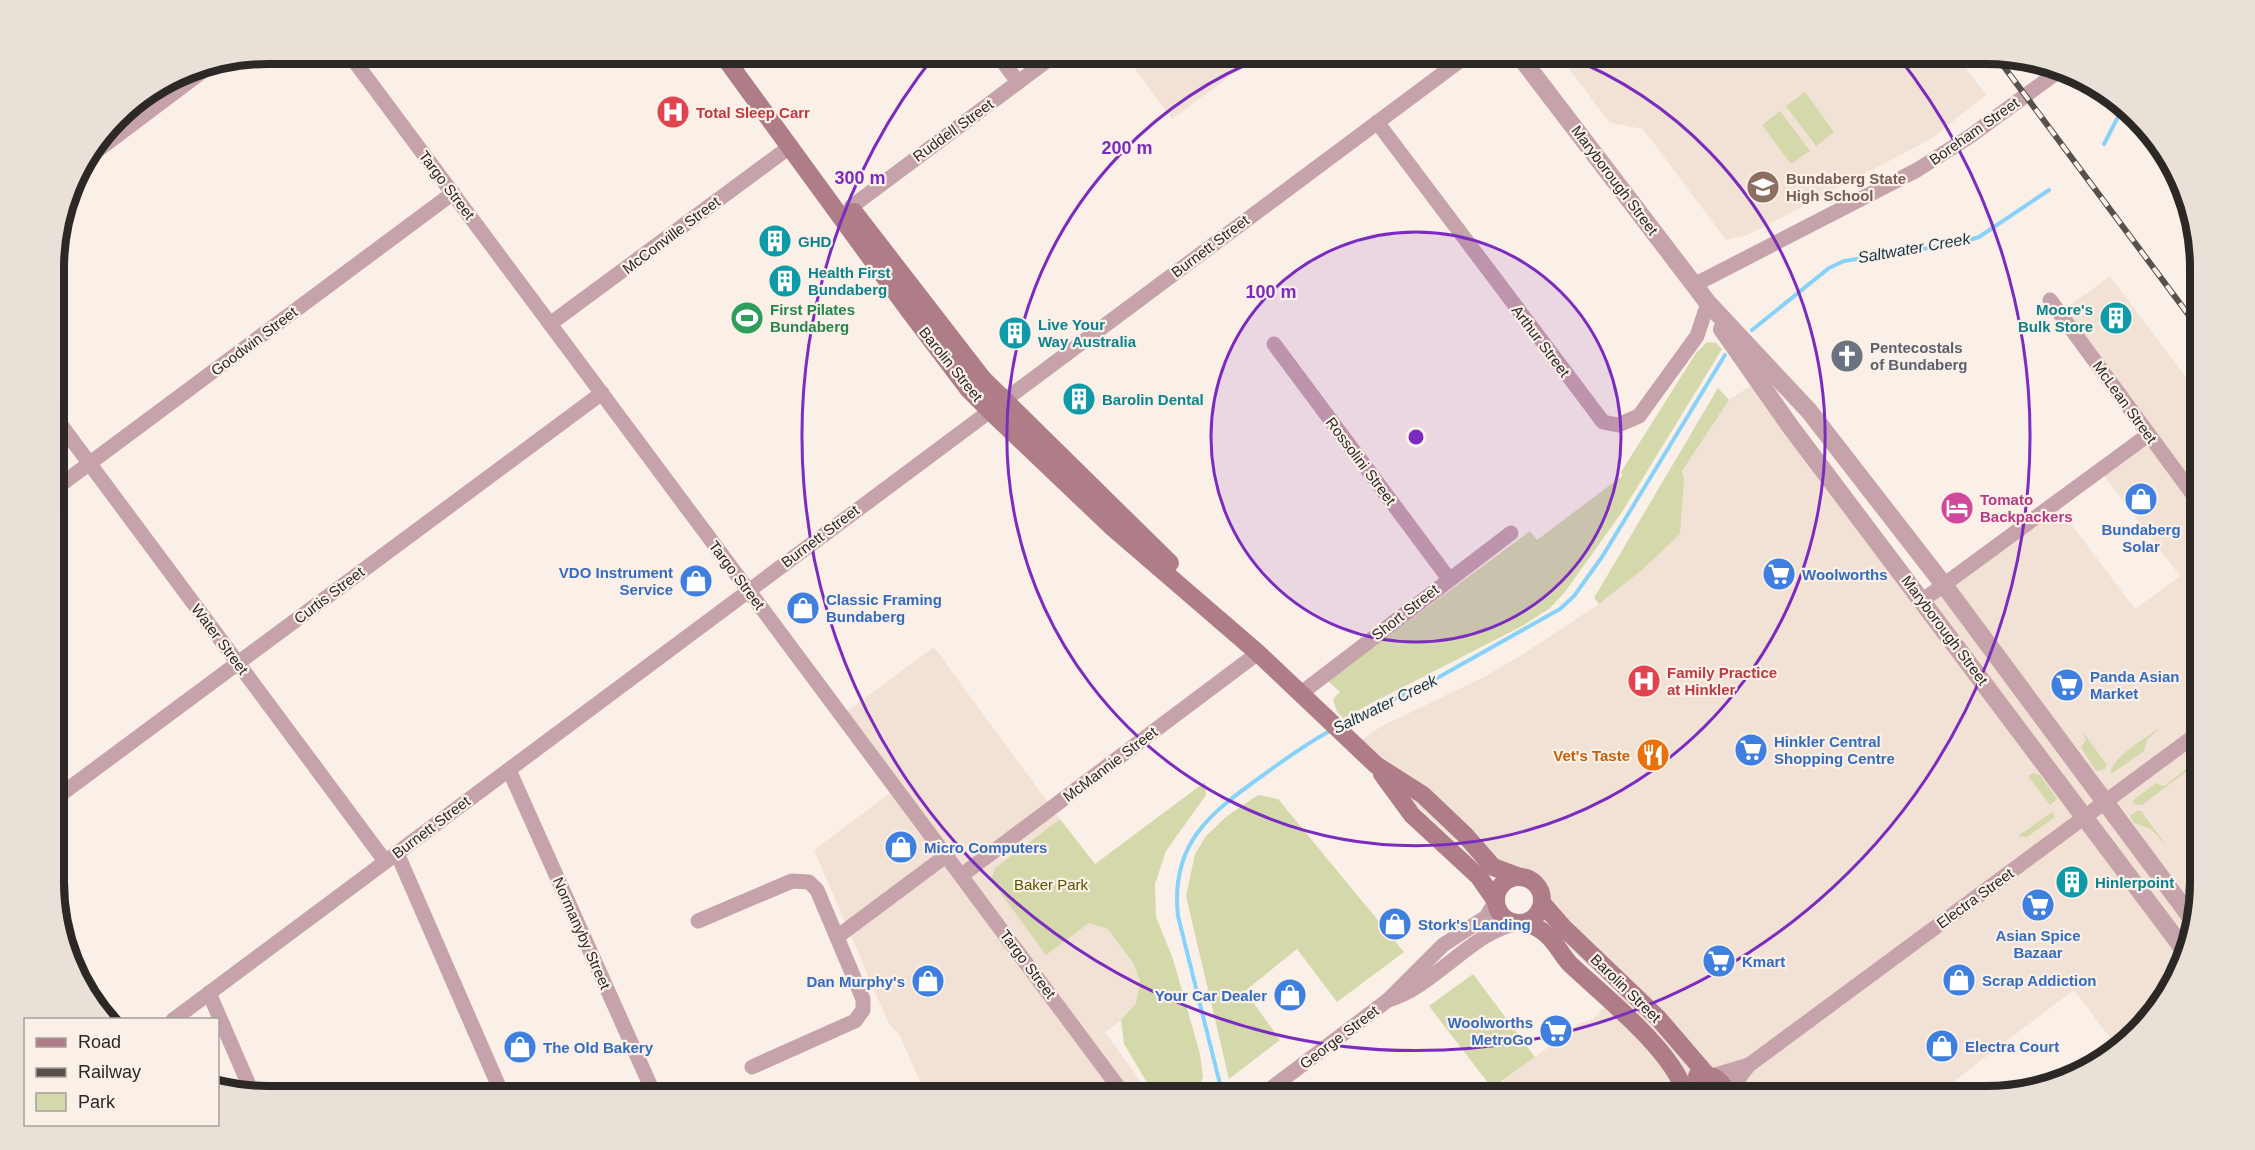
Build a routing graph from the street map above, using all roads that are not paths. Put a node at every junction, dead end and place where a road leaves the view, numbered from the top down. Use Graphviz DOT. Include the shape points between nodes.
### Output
graph roads {
  1 [pos="361,64"];
  2 [pos="729,64"];
  3 [pos="744,64"];
  4 [pos="1004,64"];
  5 [pos="1042,64"];
  6 [pos="1455,64"];
  7 [pos="1526,64"];
  8 [pos="2053,75"];
  9 [pos="190,81"];
  10 [pos="1018,82"];
  11 [pos="1377,122"];
  12 [pos="109,142"];
  13 [pos="790,146"];
  14 [pos="453,193"];
  15 [pos="851,207"];
  16 [pos="1694,285"];
  17 [pos="2050,300"];
  18 [pos="1709,305"];
  19 [pos="550,324"];
  20 [pos="1274,344"];
  21 [pos="602,393"];
  22 [pos="996,405"];
  23 [pos="65,430"];
  24 [pos="2148,435"];
  25 [pos="90,464"];
  26 [pos="65,482"];
  27 [pos="2190,491"];
  28 [pos="1511,532"];
  29 [pos="1449,579"];
  30 [pos="1944,585"];
  31 [pos="748,590"];
  32 [pos="1923,600"];
  33 [pos="1258,653"];
  34 [pos="237,663"];
  35 [pos="1300,694"];
  36 [pos="2190,737"];
  37 [pos="1376,765"];
  38 [pos="509,770"];
  39 [pos="64,792"];
  40 [pos="2105,801"];
  41 [pos="2084,817"];
  42 [pos="947,855"];
  43 [pos="391,857"];
  44 [pos="962,875"];
  45 [pos="1520,877"];
  46 [pos="1495,901"];
  47 [pos="1542,903"];
  48 [pos="2188,914"];
  49 [pos="698,921"];
  50 [pos="1520,923"];
  51 [pos="837,937"];
  52 [pos="2181,945"];
  53 [pos="209,993"];
  54 [pos="1388,1000"];
  55 [pos="176,1018"];
  56 [pos="1749,1065"];
  57 [pos="752,1067"];
  58 [pos="1709,1075"];
  59 [pos="249,1084"];
  60 [pos="1275,1085"];
  61 [pos="1679,1085"];
  62 [pos="1688,1085"];
  63 [pos="1723,1085"];
  64 [pos="1734,1085"];
  65 [pos="498,1086"];
  66 [pos="650,1086"];
  67 [pos="1117,1086"];
  1 -- 14 [label="street, Targo Street"];
  2 -- 13 [label="main road, Barolin Street"];
  3 -- 15 [label="main road, Barolin Street"];
  4 -- 10 [label="street"];
  5 -- 10 [label="street, Ruddell Street"];
  6 -- 11 [label="street, Burnett Street"];
  7 -- 16 [label="street, Maryborough Street"];
  8 -- 16 [label="street, Boreham Street" via="1917,170"];
  9 -- 12 [label="street"];
  10 -- 15 [label="street, Ruddell Street"];
  11 -- 18 [label="street, Arthur Street" via="1603,422 1618,425 1639,416 1697,336"];
  11 -- 22 [label="street, Burnett Street"];
  13 -- 19 [label="street, McConville Street"];
  13 -- 22 [label="main road, Barolin Street" via="969,390"];
  14 -- 19 [label="street, Targo Street"];
  14 -- 25 [label="street, Goodwin Street"];
  15 -- 22 [label="main road, Barolin Street" via="977,371"];
  16 -- 18 [label="street, Maryborough Street"];
  17 -- 24 [label="street, McLean Street"];
  18 -- 30 [label="street, Maryborough Street" via="1809,411"];
  18 -- 32 [label="street, Maryborough Street" via="1728,340"];
  19 -- 21 [label="street, Targo Street"];
  20 -- 29 [label="street, Rossolini Street"];
  21 -- 31 [label="street, Targo Street"];
  21 -- 34 [label="street, Curtis Street"];
  22 -- 31 [label="street, Burnett Street"];
  22 -- 33 [label="main road, Barolin Street" via="1125,518"];
  23 -- 25 [label="street, Water Street"];
  24 -- 27 [label="street, McLean Street"];
  24 -- 30 [label="street"];
  25 -- 26 [label="street, Goodwin Street"];
  25 -- 34 [label="street, Water Street"];
  28 -- 29 [label="street, Short Street"];
  29 -- 35 [label="street, Short Street"];
  30 -- 32 [label="street"];
  30 -- 40 [label="street, Maryborough Street"];
  31 -- 38 [label="street, Burnett Street"];
  31 -- 42 [label="street, Targo Street"];
  32 -- 41 [label="street, Maryborough Street"];
  33 -- 35 [label="main road, Barolin Street"];
  33 -- 44 [label="street, McMannie Street"];
  34 -- 39 [label="street, Curtis Street"];
  34 -- 43 [label="street, Water Street"];
  35 -- 37 [label="main road, Barolin Street"];
  36 -- 40 [label="street, Electra Street"];
  37 -- 45 [label="main road, Barolin Street" via="1423,795 1493,867"];
  37 -- 46 [label="main road, Barolin Street" via="1412,815 1479,878"];
  38 -- 43 [label="street, Burnett Street"];
  38 -- 66 [label="street, Normanyby Street"];
  40 -- 41 [label="street, Electra Street"];
  40 -- 48 [label="street, Maryborough Street"];
  41 -- 52 [label="street, Maryborough Street"];
  41 -- 56 [label="street, Electra Street"];
  42 -- 44 [label="street, Targo Street"];
  42 -- 51 [label="street"];
  43 -- 53 [label="street, Burnett Street"];
  43 -- 65 [label="street, Water Street"];
  44 -- 67 [label="street, Targo Street"];
  45 -- 46 [label="main road" via="1500,886"];
  45 -- 47 [label="main road" via="1535,884 1542,894"];
  46 -- 50 [label="main road" via="1500,914"];
  46 -- 54 [label="street, George Street" via="1486,917 1443,945"];
  47 -- 50 [label="main road" via="1536,916"];
  47 -- 58 [label="main road, Barolin Street" via="1658,1018"];
  49 -- 51 [label="street" via="792,881 804,880 817,890"];
  50 -- 54 [label="street, George Street" via="1501,928 1406,995"];
  50 -- 61 [label="main road, Barolin Street" via="1534,926 1548,936 1566,959 1644,1034 1672,1068"];
  51 -- 57 [label="street" via="863,999 860,1016"];
  53 -- 55 [label="street, Burnett Street"];
  53 -- 59 [label="street"];
  54 -- 60 [label="street, George Street"];
  56 -- 58 [label="street, Electra Street"];
  56 -- 64 [label="street, Electra Street"];
  58 -- 62 [label="main road" via="1691,1079"];
  58 -- 63 [label="main road, Barolin Street"];
}
